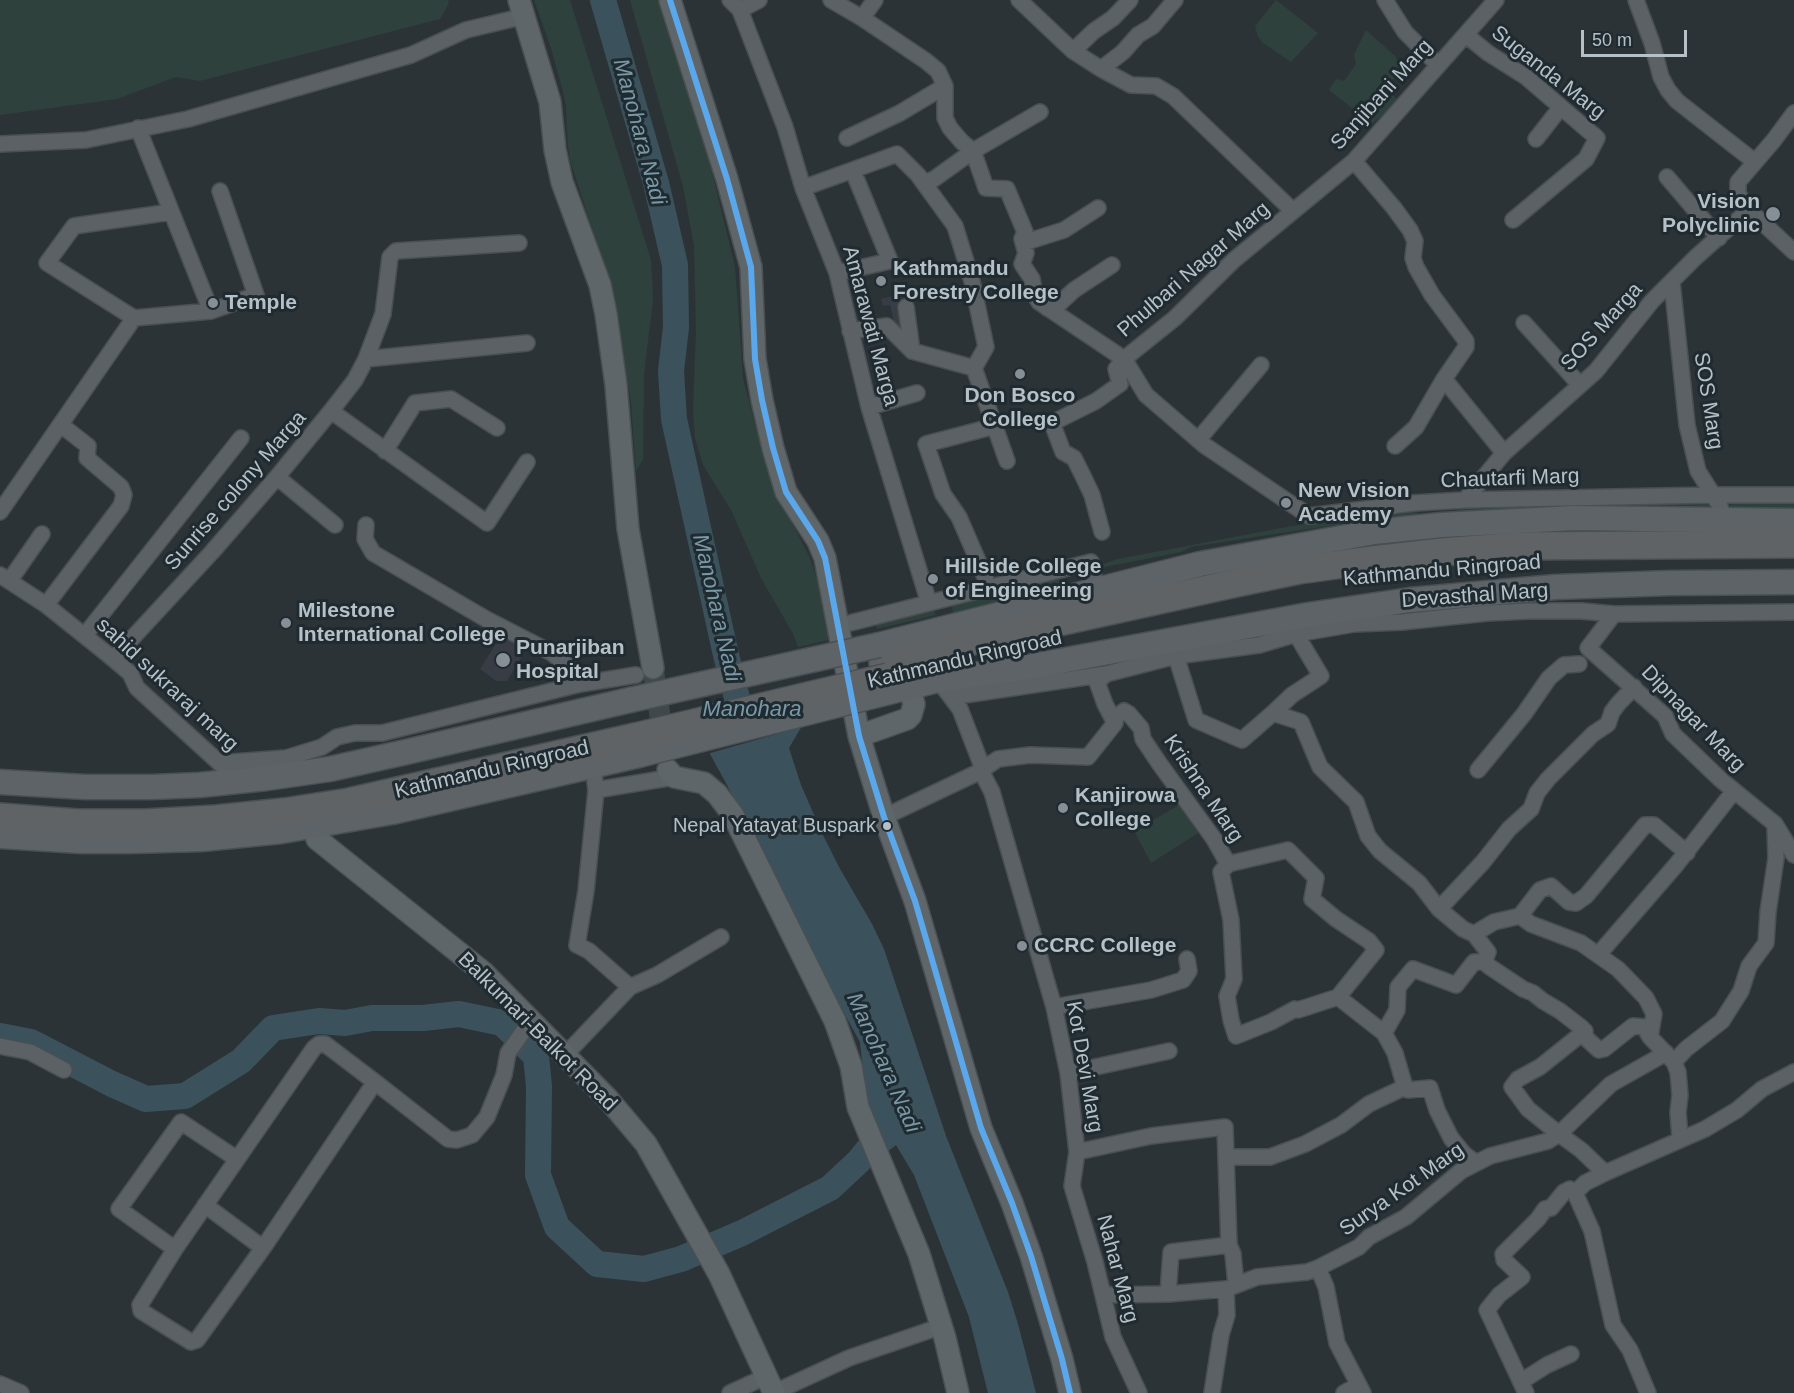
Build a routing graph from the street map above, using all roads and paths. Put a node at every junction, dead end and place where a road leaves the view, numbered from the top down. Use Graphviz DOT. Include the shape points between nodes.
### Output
graph roads {
  1 [pos="670,0"];
  2 [pos="759,0"];
  3 [pos="831,0"];
  4 [pos="875,0"];
  5 [pos="1020,0"];
  6 [pos="1130,0"];
  7 [pos="1175,0"];
  8 [pos="1385,0"];
  9 [pos="1496,0"];
  10 [pos="1636,0"];
  11 [pos="735,5"];
  12 [pos="522,8"];
  13 [pos="862,18"];
  14 [pos="1466,35"];
  15 [pos="1073,51"];
  16 [pos="1438,65"];
  17 [pos="1101,69"];
  18 [pos="945,86"];
  19 [pos="1561,107"];
  20 [pos="1040,112"];
  21 [pos="1794,113"];
  22 [pos="138,128"];
  23 [pos="847,138"];
  24 [pos="1536,139"];
  25 [pos="0,144"];
  26 [pos="973,151"];
  27 [pos="1354,161"];
  28 [pos="1755,162"];
  29 [pos="853,171"];
  30 [pos="1667,177"];
  31 [pos="924,183"];
  32 [pos="802,188"];
  33 [pos="220,191"];
  34 [pos="1098,208"];
  35 [pos="1749,210"];
  36 [pos="1293,211"];
  37 [pos="171,212"];
  38 [pos="1513,220"];
  39 [pos="1719,238"];
  40 [pos="519,243"];
  41 [pos="1023,243"];
  42 [pos="1794,252"];
  43 [pos="1112,265"];
  44 [pos="837,273"];
  45 [pos="1672,282"];
  46 [pos="906,306"];
  47 [pos="1047,308"];
  48 [pos="211,311"];
  49 [pos="134,318"];
  50 [pos="1524,323"];
  51 [pos="850,331"];
  52 [pos="527,343"];
  53 [pos="912,351"];
  54 [pos="366,358"];
  55 [pos="1124,359"];
  56 [pos="1261,365"];
  57 [pos="974,368"];
  58 [pos="1444,379"];
  59 [pos="1580,385"];
  60 [pos="916,393"];
  61 [pos="869,407"];
  62 [pos="331,411"];
  63 [pos="61,424"];
  64 [pos="995,426"];
  65 [pos="497,428"];
  66 [pos="241,438"];
  67 [pos="1198,440"];
  68 [pos="1395,446"];
  69 [pos="385,451"];
  70 [pos="1504,453"];
  71 [pos="1007,461"];
  72 [pos="527,462"];
  73 [pos="277,477"];
  74 [pos="1713,495"];
  75 [pos="1794,495"];
  76 [pos="1465,500"];
  77 [pos="0,512"];
  78 [pos="1309,516"];
  79 [pos="1722,520"];
  80 [pos="1794,521"];
  81 [pos="335,525"];
  82 [pos="366,525"];
  83 [pos="1102,532"];
  84 [pos="42,534"];
  85 [pos="1794,544"];
  86 [pos="1794,558"];
  87 [pos="5,578"];
  88 [pos="1794,582"];
  89 [pos="988,590"];
  90 [pos="1097,592"];
  91 [pos="929,603"];
  92 [pos="46,605"];
  93 [pos="1794,612"];
  94 [pos="1614,614"];
  95 [pos="838,626"];
  96 [pos="1296,634"];
  97 [pos="85,635"];
  98 [pos="1176,656"];
  99 [pos="113,659"];
  100 [pos="1579,664"];
  101 [pos="644,671"];
  102 [pos="890,672"];
  103 [pos="1106,674"];
  104 [pos="580,684"];
  105 [pos="1634,687"];
  106 [pos="945,688"];
  107 [pos="1273,713"];
  108 [pos="1113,719"];
  109 [pos="634,728"];
  110 [pos="859,736"];
  111 [pos="219,763"];
  112 [pos="593,765"];
  113 [pos="982,770"];
  114 [pos="1478,770"];
  115 [pos="671,773"];
  116 [pos="249,780"];
  117 [pos="0,782"];
  118 [pos="596,789"];
  119 [pos="1734,791"];
  120 [pos="0,801"];
  121 [pos="0,817"];
  122 [pos="884,817"];
  123 [pos="1775,824"];
  124 [pos="313,827"];
  125 [pos="0,836"];
  126 [pos="1687,853"];
  127 [pos="1794,855"];
  128 [pos="1228,864"];
  129 [pos="1440,909"];
  130 [pos="1520,916"];
  131 [pos="1474,934"];
  132 [pos="721,937"];
  133 [pos="1598,955"];
  134 [pos="1187,959"];
  135 [pos="1484,962"];
  136 [pos="630,987"];
  137 [pos="1338,997"];
  138 [pos="1054,1006"];
  139 [pos="530,1022"];
  140 [pos="1585,1031"];
  141 [pos="1384,1033"];
  142 [pos="1650,1037"];
  143 [pos="0,1046"];
  144 [pos="1168,1051"];
  145 [pos="565,1055"];
  146 [pos="1670,1058"];
  147 [pos="64,1070"];
  148 [pos="1794,1072"];
  149 [pos="1068,1073"];
  150 [pos="375,1082"];
  151 [pos="1405,1088"];
  152 [pos="1559,1134"];
  153 [pos="1680,1138"];
  154 [pos="1077,1152"];
  155 [pos="237,1159"];
  156 [pos="1226,1161"];
  157 [pos="1479,1162"];
  158 [pos="1605,1173"];
  159 [pos="1575,1193"];
  160 [pos="205,1205"];
  161 [pos="1229,1245"];
  162 [pos="263,1248"];
  163 [pos="175,1250"];
  164 [pos="1318,1268"];
  165 [pos="1231,1287"];
  166 [pos="1168,1294"];
  167 [pos="1103,1295"];
  168 [pos="942,1326"];
  169 [pos="1571,1354"];
  170 [pos="0,1384"];
  171 [pos="1524,1387"];
  172 [pos="771,1388"];
  173 [pos="1360,1389"];
  174 [pos="21,1393"];
  175 [pos="730,1393"];
  176 [pos="958,1393"];
  177 [pos="1070,1393"];
  178 [pos="1139,1393"];
  179 [pos="1212,1393"];
  180 [pos="1344,1393"];
  181 [pos="1648,1393"];
  1 -- 95 [label="main road" via="728,179 749,258 755,359 773,448 786,492 825,558"];
  2 -- 11 [label="street"];
  3 -- 13 [label="street"];
  4 -- 13 [label="street"];
  5 -- 15 [label="street, Phulbari Nagar Marg"];
  6 -- 15 [label="street"];
  7 -- 17 [label="street" via="1153,26"];
  8 -- 16 [label="street" via="1405,32"];
  9 -- 14 [label="street, Sanjibani Marg"];
  10 -- 28 [label="street" via="1668,90"];
  11 -- 32 [label="street, Amarawati Marga" via="785,127"];
  12 -- 22 [label="street" via="411,55 188,119"];
  12 -- 101 [label="main road" via="550,102 562,182 600,285 606,314"];
  13 -- 18 [label="street" via="926,61 938,71"];
  14 -- 16 [label="street, Sanjibani Marg"];
  14 -- 19 [label="street, Suganda Marg"];
  15 -- 17 [label="street, Phulbari Nagar Marg"];
  16 -- 27 [label="street, Sanjibani Marg"];
  17 -- 36 [label="street, Phulbari Nagar Marg" via="1131,85 1156,86 1173,96"];
  18 -- 23 [label="street"];
  18 -- 26 [label="street" via="945,118"];
  19 -- 24 [label="street"];
  19 -- 38 [label="street, Suganda Marg" via="1598,138 1586,159"];
  20 -- 26 [label="street"];
  21 -- 28 [label="street"];
  22 -- 25 [label="street" via="86,140"];
  22 -- 37 [label="street"];
  26 -- 31 [label="street"];
  26 -- 41 [label="street" via="987,188 1007,189 1025,232"];
  27 -- 36 [label="street, Sanjibani Marg"];
  27 -- 58 [label="street" via="1410,230 1416,267 1466,341 1466,347"];
  28 -- 35 [label="street" via="1738,182 1738,193"];
  29 -- 31 [label="street" via="897,154"];
  29 -- 32 [label="street"];
  29 -- 44 [label="street" via="890,261"];
  30 -- 39 [label="street"];
  31 -- 57 [label="street" via="955,226 972,281 986,347"];
  32 -- 44 [label="street, Amarawati Marga"];
  33 -- 48 [label="street" via="256,295"];
  34 -- 41 [label="street" via="1064,230"];
  35 -- 39 [label="street, SOS Marga"];
  35 -- 42 [label="street"];
  36 -- 55 [label="street, Phulbari Nagar Marg"];
  37 -- 48 [label="street"];
  37 -- 49 [label="street" via="74,225 47,263"];
  39 -- 45 [label="street, SOS Marga"];
  40 -- 54 [label="street" via="396,251 390,257 383,314"];
  41 -- 47 [label="street" via="1026,254 1022,264 1032,279 1035,295"];
  43 -- 47 [label="street" via="1060,303"];
  44 -- 51 [label="street, Amarawati Marga"];
  45 -- 59 [label="street, SOS Marga"];
  45 -- 74 [label="street, SOS Marg" via="1687,425 1698,471"];
  46 -- 53 [label="street"];
  47 -- 55 [label="street"];
  48 -- 49 [label="street"];
  49 -- 63 [label="street"];
  50 -- 59 [label="street"];
  51 -- 53 [label="street" via="887,327"];
  51 -- 61 [label="street, Amarawati Marga"];
  52 -- 54 [label="street"];
  53 -- 57 [label="street"];
  54 -- 62 [label="street"];
  55 -- 67 [label="street, Phulbari Nagar Marg" via="1146,395"];
  55 -- 83 [label="street" via="1116,369 1120,384 1052,423 1063,452 1074,458 1092,495"];
  56 -- 67 [label="street"];
  57 -- 64 [label="street"];
  58 -- 68 [label="street" via="1416,427"];
  58 -- 70 [label="street"];
  59 -- 70 [label="street, SOS Marga"];
  60 -- 61 [label="street"];
  61 -- 91 [label="street, Amarawati Marga"];
  62 -- 69 [label="street, Sunrise colony Marga"];
  62 -- 73 [label="street, Sunrise colony Marga"];
  63 -- 77 [label="street"];
  63 -- 92 [label="street" via="88,446 87,458 121,487 124,495 121,506"];
  64 -- 71 [label="street"];
  64 -- 89 [label="street" via="926,444 943,494 959,517"];
  65 -- 69 [label="street" via="451,399 415,403"];
  66 -- 97 [label="street"];
  67 -- 78 [label="street, Phulbari Nagar Marg"];
  69 -- 72 [label="street, Sunrise colony Marga" via="487,523"];
  70 -- 76 [label="street, SOS Marga"];
  73 -- 81 [label="street"];
  73 -- 99 [label="street, Sunrise colony Marga"];
  74 -- 75 [label="street, Chautarfi Marg"];
  74 -- 76 [label="street, Chautarfi Marg"];
  74 -- 79 [label="street, SOS Marg"];
  76 -- 78 [label="street, Chautarfi Marg"];
  79 -- 80 [label="main road"];
  79 -- 90 [label="main road" via="1574,518 1374,532 1200,564"];
  82 -- 104 [label="street" via="365,539 373,553 552,653 570,668"];
  84 -- 87 [label="street"];
  85 -- 102 [label="highway, Kathmandu Ringroad" via="1519,546 1299,570 977,640"];
  86 -- 102 [label="highway, Kathmandu Ringroad" via="1576,560 1412,569 1236,597 1007,652"];
  87 -- 92 [label="street, sahid sukraraj marg"];
  88 -- 106 [label="main road" via="1555,587 1410,600 1028,667"];
  89 -- 90 [label="street" via="1090,562"];
  89 -- 91 [label="street"];
  90 -- 102 [label="main road"];
  91 -- 95 [label="street"];
  92 -- 97 [label="street, sahid sukraraj marg"];
  93 -- 94 [label="street, Devasthal Marg"];
  94 -- 96 [label="street, Devasthal Marg" via="1487,613 1354,624"];
  94 -- 105 [label="street, Dipnagar Marg" via="1588,648"];
  95 -- 110 [label="main road"];
  96 -- 98 [label="street, Devasthal Marg" via="1259,645"];
  96 -- 107 [label="street" via="1321,676"];
  97 -- 99 [label="street, sahid sukraraj marg"];
  98 -- 103 [label="street, Devasthal Marg"];
  98 -- 107 [label="street" via="1196,720 1242,740"];
  99 -- 111 [label="street, sahid sukraraj marg" via="130,673 137,688"];
  100 -- 114 [label="street" via="1564,665 1549,678"];
  101 -- 104 [label="street"];
  102 -- 106 [label="main road"];
  102 -- 109 [label="highway, Kathmandu Ringroad, bridge"];
  102 -- 109 [label="main road, bridge"];
  102 -- 110 [label="main road" via="914,704 911,715 902,722"];
  103 -- 106 [label="street, Devasthal Marg"];
  103 -- 108 [label="street" via="1097,682"];
  104 -- 111 [label="street" via="382,733 337,737 322,747 286,758"];
  105 -- 119 [label="street, Dipnagar Marg" via="1665,716 1673,734"];
  105 -- 129 [label="street" via="1612,712 1608,724 1548,779 1531,809"];
  106 -- 113 [label="street, Kot Devi Marg" via="960,709"];
  107 -- 129 [label="street" via="1301,722 1320,767 1356,802 1368,836 1419,883"];
  108 -- 113 [label="street" via="1115,723 1088,757 1009,757"];
  108 -- 128 [label="street, Krishna Marg" via="1124,711 1141,728 1143,738"];
  109 -- 112 [label="main road"];
  109 -- 116 [label="main road"];
  109 -- 120 [label="highway, Kathmandu Ringroad" via="274,796 170,805"];
  109 -- 121 [label="highway, Kathmandu Ringroad" via="349,802 284,812 145,823"];
  110 -- 122 [label="main road"];
  111 -- 116 [label="street, sahid sukraraj marg" via="233,775"];
  112 -- 118 [label="street"];
  112 -- 124 [label="main road"];
  113 -- 122 [label="street"];
  113 -- 138 [label="street, Kot Devi Marg" via="992,792"];
  115 -- 118 [label="street"];
  115 -- 168 [label="main road" via="704,783 733,815 835,1021 851,1066 858,1107 919,1254"];
  116 -- 117 [label="main road" via="152,787"];
  118 -- 136 [label="street" via="577,945 590,951"];
  119 -- 123 [label="street, Dipnagar Marg"];
  119 -- 126 [label="street"];
  122 -- 177 [label="main road" via="915,901 981,1128 1031,1256"];
  123 -- 127 [label="street, Dipnagar Marg"];
  123 -- 146 [label="street" via="1776,858 1766,943 1749,966 1741,991 1722,1021"];
  124 -- 125 [label="main road" via="166,840 81,841"];
  124 -- 139 [label="main road, Balkumari-Balkot Road" via="317,839 483,972"];
  126 -- 130 [label="street" via="1654,825 1645,825 1586,896 1576,903 1569,902 1551,886 1540,890"];
  126 -- 133 [label="street"];
  128 -- 137 [label="street, Krishna Marg" via="1288,850 1316,878 1312,899 1369,941 1376,950"];
  128 -- 137 [label="street" via="1221,872 1231,920 1234,979 1227,996 1236,1036 1295,1009"];
  129 -- 131 [label="street"];
  130 -- 131 [label="street" via="1494,922"];
  130 -- 133 [label="street" via="1581,943"];
  131 -- 135 [label="street" via="1488,952"];
  132 -- 136 [label="street"];
  133 -- 142 [label="street" via="1646,998 1654,1014"];
  134 -- 138 [label="street" via="1189,971 1183,980 1151,990"];
  135 -- 140 [label="street"];
  135 -- 141 [label="street" via="1474,962 1456,985 1413,969 1398,987 1397,1010"];
  136 -- 145 [label="street"];
  137 -- 141 [label="street"];
  138 -- 149 [label="street, Kot Devi Marg"];
  139 -- 145 [label="main road, Balkumari-Balkot Road"];
  139 -- 150 [label="street" via="508,1053 504,1075 487,1117 472,1135 457,1140 448,1138"];
  140 -- 142 [label="street" via="1587,1039 1599,1050 1633,1026 1644,1028"];
  140 -- 152 [label="street" via="1512,1087 1528,1109"];
  141 -- 151 [label="street" via="1395,1053"];
  142 -- 146 [label="street"];
  143 -- 147 [label="street" via="30,1052"];
  144 -- 149 [label="street"];
  145 -- 172 [label="main road, Balkumari-Balkot Road" via="646,1144 719,1274"];
  146 -- 152 [label="street" via="1611,1084"];
  146 -- 153 [label="street" via="1678,1072"];
  148 -- 153 [label="street" via="1762,1089 1737,1110"];
  149 -- 154 [label="street, Kot Devi Marg"];
  150 -- 155 [label="street" via="325,1044 319,1044"];
  150 -- 162 [label="street"];
  151 -- 156 [label="street" via="1369,1104 1305,1144 1270,1157 1235,1157"];
  151 -- 157 [label="street" via="1430,1088 1451,1138 1464,1154"];
  152 -- 157 [label="street, Surya Kot Marg"];
  152 -- 158 [label="street"];
  153 -- 158 [label="street"];
  154 -- 156 [label="street, Kot Devi Marg" via="1151,1136 1225,1127"];
  154 -- 167 [label="street, Nahar Marg" via="1072,1186"];
  155 -- 160 [label="street"];
  155 -- 163 [label="street" via="181,1122 119,1209"];
  156 -- 161 [label="street, Kot Devi Marg"];
  157 -- 164 [label="street, Surya Kot Marg" via="1461,1171 1406,1217"];
  158 -- 159 [label="street"];
  159 -- 171 [label="street" via="1570,1189 1564,1192 1503,1254 1504,1260 1522,1277 1487,1310"];
  159 -- 181 [label="street" via="1595,1241 1613,1325 1630,1350"];
  160 -- 162 [label="street"];
  160 -- 163 [label="street"];
  161 -- 165 [label="street, Kot Devi Marg" via="1233,1254"];
  161 -- 166 [label="street" via="1171,1252"];
  162 -- 163 [label="street" via="194,1342 139,1308"];
  164 -- 165 [label="street, Surya Kot Marg" via="1257,1277"];
  164 -- 173 [label="street" via="1326,1287 1337,1342"];
  165 -- 166 [label="street, Surya Kot Marg"];
  165 -- 179 [label="street"];
  166 -- 167 [label="street, Surya Kot Marg"];
  167 -- 178 [label="street, Nahar Marg" via="1113,1337"];
  168 -- 172 [label="street"];
  168 -- 176 [label="main road"];
  169 -- 171 [label="street" via="1547,1365"];
  170 -- 174 [label="street"];
  172 -- 175 [label="street"];
  173 -- 180 [label="street"];
}
